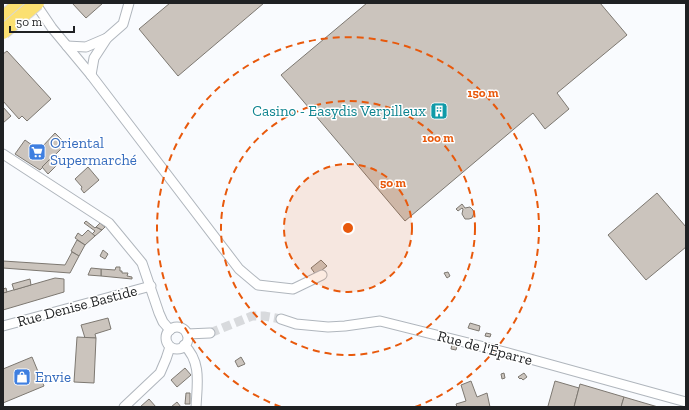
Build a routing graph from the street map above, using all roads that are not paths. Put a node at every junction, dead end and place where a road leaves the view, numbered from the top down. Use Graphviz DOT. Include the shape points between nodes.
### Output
graph roads {
  1 [pos="21,3"];
  2 [pos="36,3"];
  3 [pos="129,3"];
  4 [pos="3,18"];
  5 [pos="3,32"];
  6 [pos="107,38"];
  7 [pos="66,46"];
  8 [pos="91,75"];
  9 [pos="3,154"];
  10 [pos="322,275"];
  11 [pos="151,286"];
  12 [pos="281,319"];
  13 [pos="3,326"];
  14 [pos="170,330"];
  15 [pos="210,333"];
  16 [pos="187,334"];
  17 [pos="184,345"];
  18 [pos="170,347"];
  19 [pos="686,402"];
  20 [pos="124,407"];
  21 [pos="196,407"];
  1 -- 4 [label="main road"];
  2 -- 5 [label="main road, bridge"];
  2 -- 7 [label="street"];
  3 -- 6 [label="street" via="123,24"];
  6 -- 7 [label="street" via="86,47"];
  6 -- 8 [label="street" via="94,58"];
  7 -- 8 [label="street"];
  8 -- 10 [label="street" via="239,269 258,285 294,289"];
  9 -- 11 [label="street" via="109,223 142,263"];
  11 -- 13 [label="street, Rue Denise Bastide"];
  11 -- 14 [label="street" via="158,313"];
  12 -- 19 [label="street, Rue de l'Éparre" via="296,324 328,327 380,321"];
  14 -- 16 [label="street" via="179,328"];
  14 -- 18 [label="street" via="166,338"];
  15 -- 16 [label="street"];
  16 -- 17 [label="street"];
  17 -- 18 [label="street" via="179,348"];
  17 -- 21 [label="street" via="190,350 196,362"];
  18 -- 20 [label="street" via="160,373"];
}
